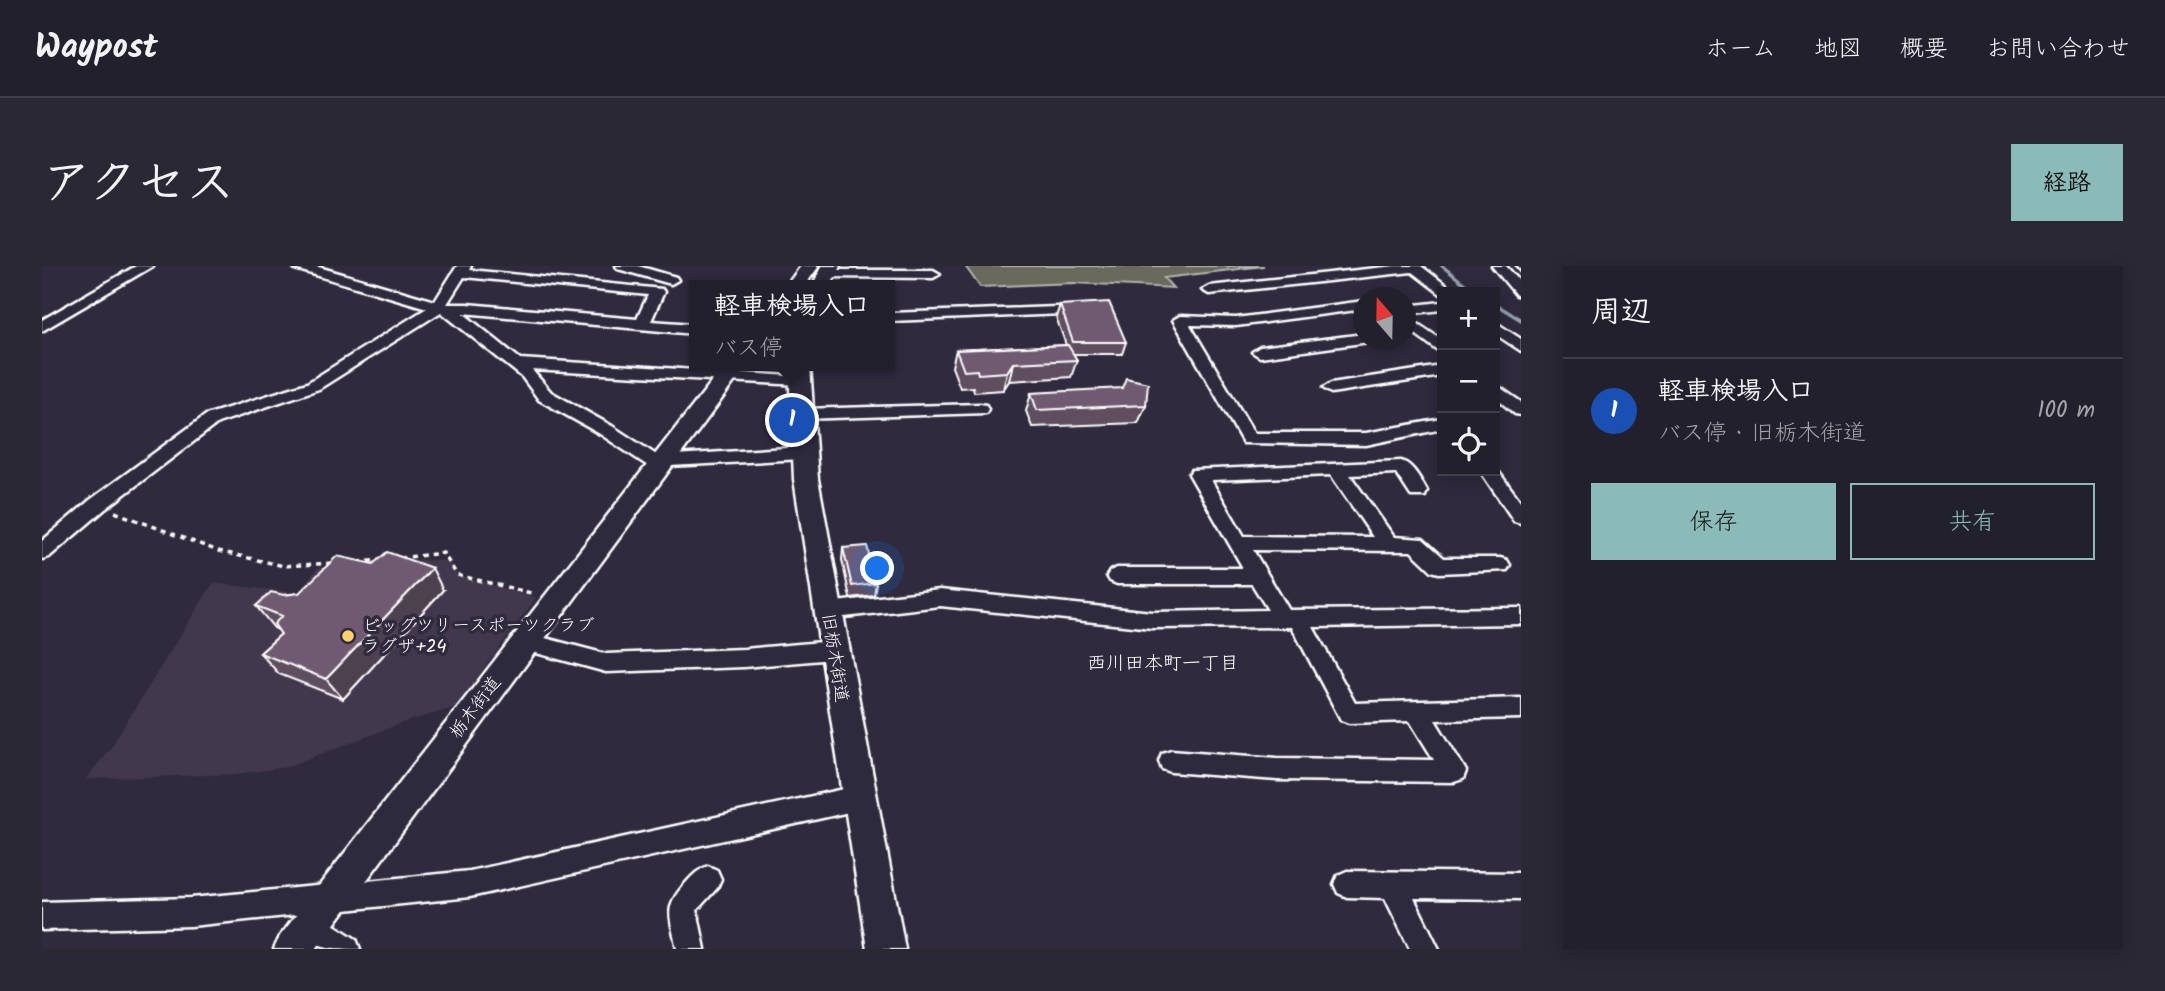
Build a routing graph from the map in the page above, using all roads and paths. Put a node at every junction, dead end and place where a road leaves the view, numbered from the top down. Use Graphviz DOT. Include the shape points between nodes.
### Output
graph roads {
  1 [pos="146,266"];
  2 [pos="300,266"];
  3 [pos="623,266"];
  4 [pos="1321,266"];
  5 [pos="1499,266"];
  6 [pos="462,269"];
  7 [pos="933,274"];
  8 [pos="821,275"];
  9 [pos="1337,276"];
  10 [pos="671,280"];
  11 [pos="1353,287"];
  12 [pos="1441,287"];
  13 [pos="1209,290"];
  14 [pos="1521,292"];
  15 [pos="1353,297"];
  16 [pos="1437,307"];
  17 [pos="444,308"];
  18 [pos="1416,309"];
  19 [pos="1084,310"];
  20 [pos="895,317"];
  21 [pos="642,324"];
  22 [pos="42,326"];
  23 [pos="689,329"];
  24 [pos="1500,330"];
  25 [pos="1416,334"];
  26 [pos="1353,340"];
  27 [pos="1437,344"];
  28 [pos="1521,345"];
  29 [pos="1260,352"];
  30 [pos="518,364"];
  31 [pos="689,370"];
  32 [pos="731,371"];
  33 [pos="1437,372"];
  34 [pos="799,373"];
  35 [pos="1331,388"];
  36 [pos="1500,393"];
  37 [pos="980,409"];
  38 [pos="1521,409"];
  39 [pos="1500,413"];
  40 [pos="802,414"];
  41 [pos="1437,425"];
  42 [pos="804,453"];
  43 [pos="662,463"];
  44 [pos="1336,470"];
  45 [pos="1493,476"];
  46 [pos="1418,491"];
  47 [pos="97,505"];
  48 [pos="1521,516"];
  49 [pos="1239,543"];
  50 [pos="1389,544"];
  51 [pos="42,552"];
  52 [pos="338,563"];
  53 [pos="351,563"];
  54 [pos="1500,565"];
  55 [pos="1117,576"];
  56 [pos="1258,576"];
  57 [pos="558,600"];
  58 [pos="827,611"];
  59 [pos="1521,616"];
  60 [pos="1291,618"];
  61 [pos="526,642"];
  62 [pos="833,650"];
  63 [pos="1521,708"];
  64 [pos="1416,710"];
  65 [pos="1171,761"];
  66 [pos="858,797"];
  67 [pos="708,879"];
  68 [pos="1347,884"];
  69 [pos="1393,885"];
  70 [pos="1521,886"];
  71 [pos="333,897"];
  72 [pos="42,916"];
  73 [pos="312,925"];
  74 [pos="293,949"];
  75 [pos="346,949"];
  76 [pos="691,949"];
  77 [pos="886,949"];
  78 [pos="1425,949"];
  1 -- 22 [label="street"];
  2 -- 17 [label="street"];
  3 -- 10 [label="street"];
  4 -- 9 [label="street"];
  5 -- 14 [label="street"];
  6 -- 17 [label="street"];
  6 -- 21 [label="street" via="657,292"];
  7 -- 8 [label="street"];
  9 -- 11 [label="street"];
  9 -- 12 [label="street" via="1415,268"];
  9 -- 13 [label="street"];
  15 -- 41 [label="street" via="1236,321 1180,320 1249,439 1366,439"];
  16 -- 18 [label="street"];
  17 -- 21 [label="street"];
  17 -- 30 [label="street"];
  17 -- 47 [label="street" via="313,386 212,419"];
  19 -- 20 [label="street"];
  21 -- 23 [label="street"];
  24 -- 28 [label="street"];
  25 -- 27 [label="street"];
  26 -- 29 [label="street"];
  30 -- 31 [label="street"];
  30 -- 43 [label="street" via="545,396"];
  32 -- 34 [label="street"];
  32 -- 43 [label="main road, 栃木街道"];
  33 -- 35 [label="street"];
  34 -- 40 [label="main road, 旧栃木街道"];
  36 -- 38 [label="street"];
  37 -- 40 [label="street"];
  38 -- 39 [label="street"];
  40 -- 42 [label="main road, 旧栃木街道"];
  42 -- 43 [label="street"];
  42 -- 58 [label="main road, 旧栃木街道"];
  43 -- 57 [label="main road, 栃木街道"];
  44 -- 46 [label="street" via="1401,467"];
  44 -- 49 [label="street" via="1198,474"];
  44 -- 50 [label="street"];
  45 -- 48 [label="street"];
  47 -- 51 [label="street"];
  47 -- 52 [label="path" via="218,551 284,566"];
  49 -- 50 [label="street"];
  49 -- 56 [label="street"];
  50 -- 54 [label="street" via="1416,544 1439,566"];
  53 -- 57 [label="path" via="443,553 457,575"];
  55 -- 56 [label="street"];
  56 -- 60 [label="street"];
  57 -- 61 [label="main road, 栃木街道"];
  58 -- 60 [label="street" via="940,598 1153,620"];
  58 -- 62 [label="main road, 旧栃木街道"];
  59 -- 60 [label="street"];
  60 -- 64 [label="street" via="1349,713"];
  61 -- 62 [label="street" via="606,663 744,659"];
  61 -- 71 [label="main road, 栃木街道"];
  62 -- 66 [label="main road, 旧栃木街道"];
  63 -- 64 [label="street"];
  64 -- 65 [label="street" via="1454,771 1277,769"];
  66 -- 71 [label="street" via="470,884"];
  66 -- 77 [label="main road, 旧栃木街道"];
  67 -- 76 [label="street" via="683,906"];
  68 -- 69 [label="street"];
  69 -- 70 [label="street"];
  69 -- 78 [label="street"];
  71 -- 72 [label="street" via="191,912"];
  71 -- 73 [label="main road, 栃木街道"];
  73 -- 74 [label="main road, 栃木街道"];
  73 -- 75 [label="street"];
}
